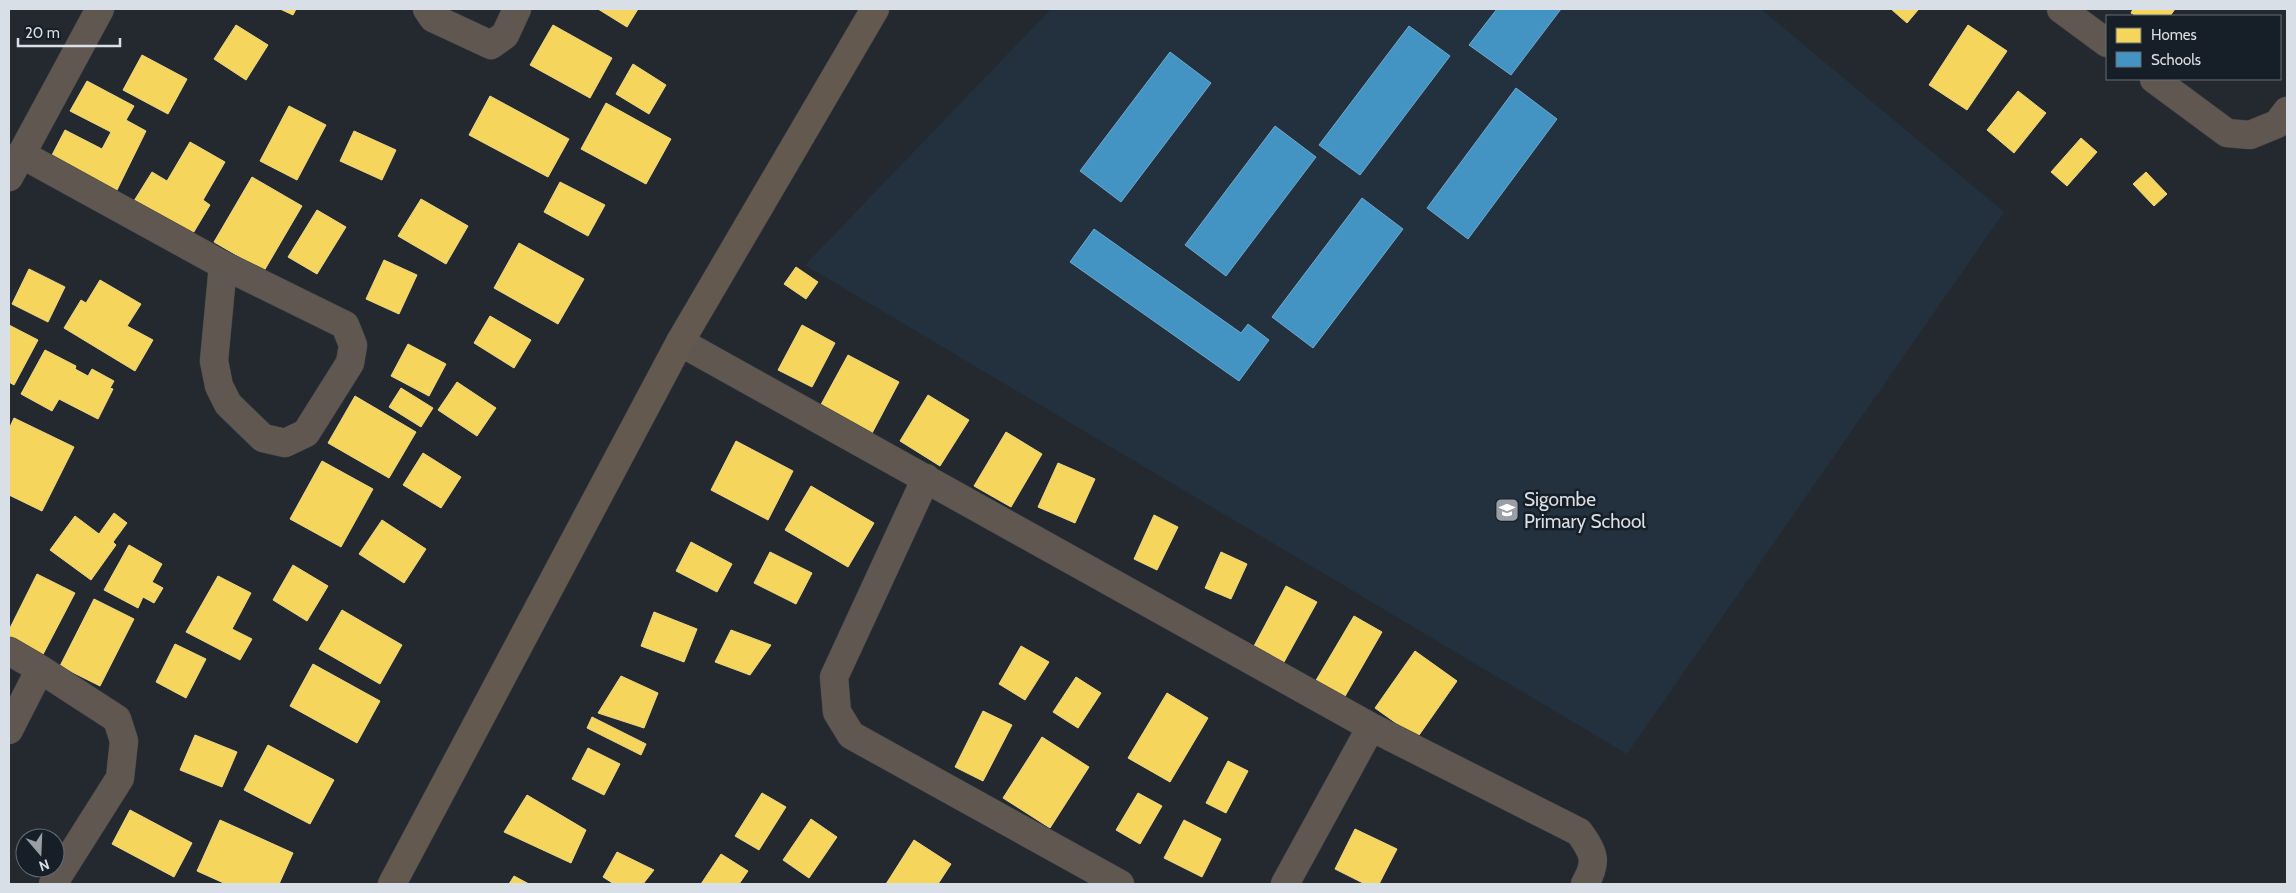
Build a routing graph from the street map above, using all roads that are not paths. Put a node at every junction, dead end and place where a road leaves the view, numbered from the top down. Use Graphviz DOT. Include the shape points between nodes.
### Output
graph roads {
  1 [pos="100,9"];
  2 [pos="428,9"];
  3 [pos="517,9"];
  4 [pos="875,9"];
  5 [pos="2061,9"];
  6 [pos="2106,43"];
  7 [pos="2155,80"];
  8 [pos="2287,111"];
  9 [pos="15,165"];
  10 [pos="223,265"];
  11 [pos="680,342"];
  12 [pos="926,478"];
  13 [pos="9,651"];
  14 [pos="40,669"];
  15 [pos="1371,727"];
  16 [pos="9,730"];
  17 [pos="53,884"];
  18 [pos="392,884"];
  19 [pos="1120,884"];
  20 [pos="1285,884"];
  21 [pos="1585,884"];
  1 -- 9 [label="street"];
  2 -- 3 [label="street" via="433,18 491,45 505,35"];
  4 -- 11 [label="street"];
  5 -- 6 [label="street"];
  7 -- 8 [label="street" via="2227,133 2250,135 2277,124"];
  9 -- 10 [label="street"];
  10 -- 10 [label="street" via="346,325 353,344 350,364 306,434 285,443 263,438 228,404 219,386 214,361"];
  11 -- 12 [label="street"];
  11 -- 18 [label="street"];
  12 -- 15 [label="street"];
  12 -- 19 [label="street" via="834,677 837,712 851,735"];
  13 -- 14 [label="street"];
  14 -- 16 [label="street"];
  14 -- 17 [label="street" via="116,719 124,741 120,778"];
  15 -- 20 [label="street"];
  15 -- 21 [label="street" via="1579,832 1590,848 1593,869"];
}
